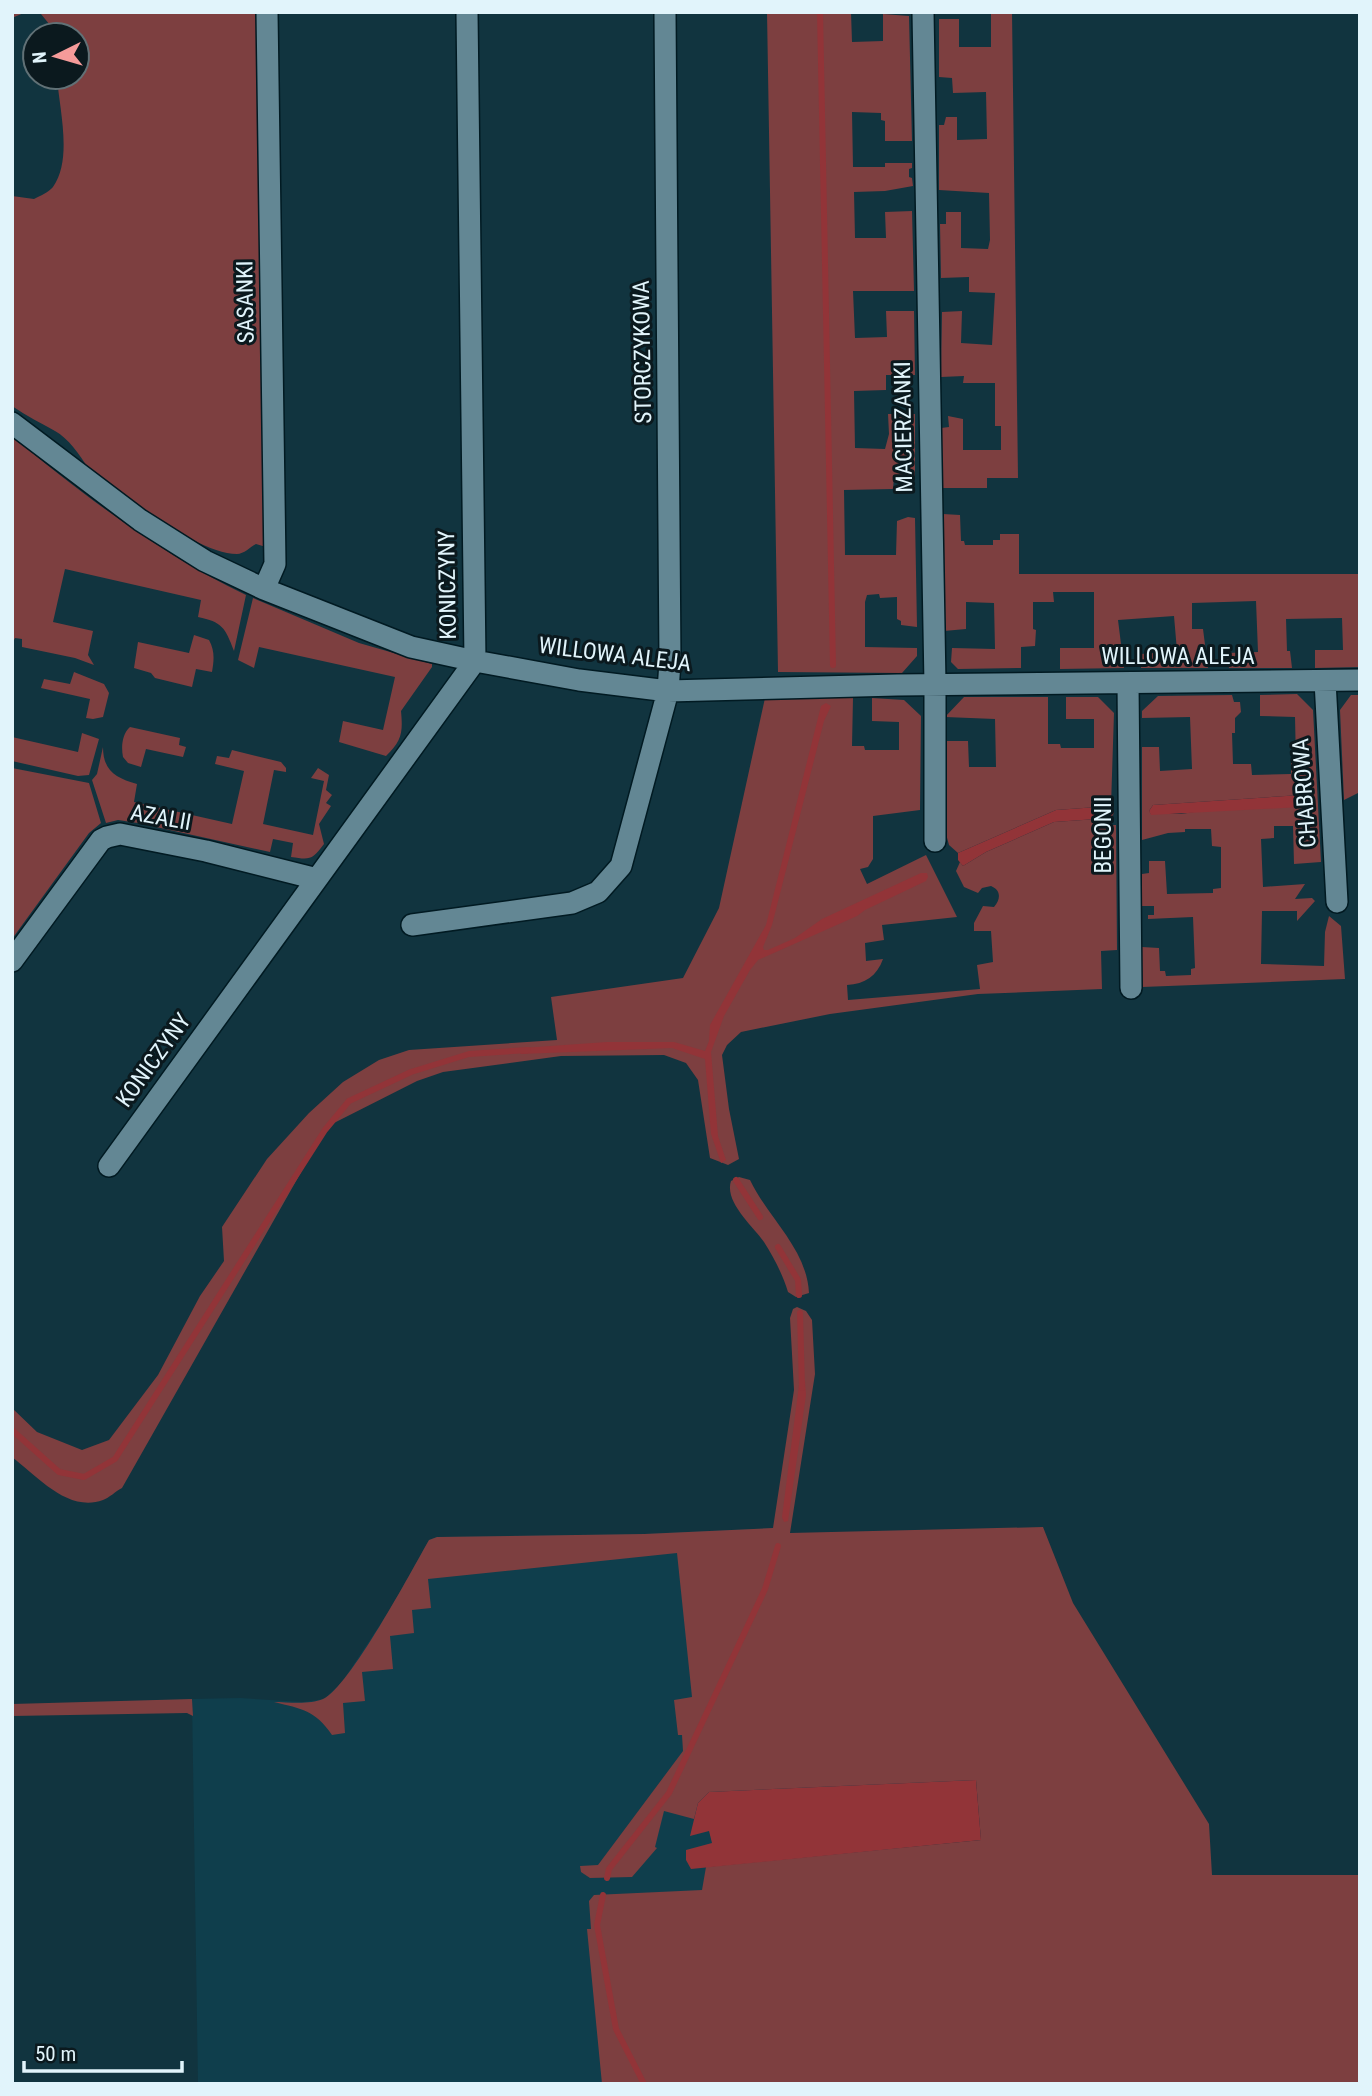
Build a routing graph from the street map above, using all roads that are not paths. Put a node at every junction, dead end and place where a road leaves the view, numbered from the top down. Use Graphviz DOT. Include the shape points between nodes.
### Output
graph roads {
  1 [pos="267,12"];
  2 [pos="467,12"];
  3 [pos="665,12"];
  4 [pos="923,12"];
  5 [pos="12,423"];
  6 [pos="264,589"];
  7 [pos="474,661"];
  8 [pos="1360,680"];
  9 [pos="1325,681"];
  10 [pos="1128,683"];
  11 [pos="934,684"];
  12 [pos="668,691"];
  13 [pos="934,841"];
  14 [pos="317,879"];
  15 [pos="1337,902"];
  16 [pos="412,925"];
  17 [pos="12,961"];
  18 [pos="1131,988"];
  19 [pos="109,1166"];
  1 -- 6 [label="street, SASANKI" via="275,564"];
  2 -- 7 [label="street, KONICZYNY"];
  3 -- 12 [label="street, STORCZYKOWA"];
  4 -- 11 [label="street, MACIERZANKI"];
  5 -- 6 [label="street, WILLOWA ALEJA" via="63,451 141,520 195,555"];
  6 -- 7 [label="street, WILLOWA ALEJA" via="411,647"];
  7 -- 12 [label="street, WILLOWA ALEJA"];
  7 -- 14 [label="street, KONICZYNY"];
  8 -- 9 [label="street, WILLOWA ALEJA"];
  9 -- 10 [label="street, WILLOWA ALEJA"];
  9 -- 15 [label="street, CHABROWA"];
  10 -- 11 [label="street, WILLOWA ALEJA"];
  10 -- 18 [label="street, BEGONII"];
  11 -- 12 [label="street, WILLOWA ALEJA"];
  11 -- 13 [label="street, MACIERZANKI"];
  12 -- 16 [label="street, STORCZYKOWA" via="621,866 598,892 572,903"];
  14 -- 17 [label="street, AZALII" via="206,851 120,834 107,837"];
  14 -- 19 [label="street, KONICZYNY"];
}
